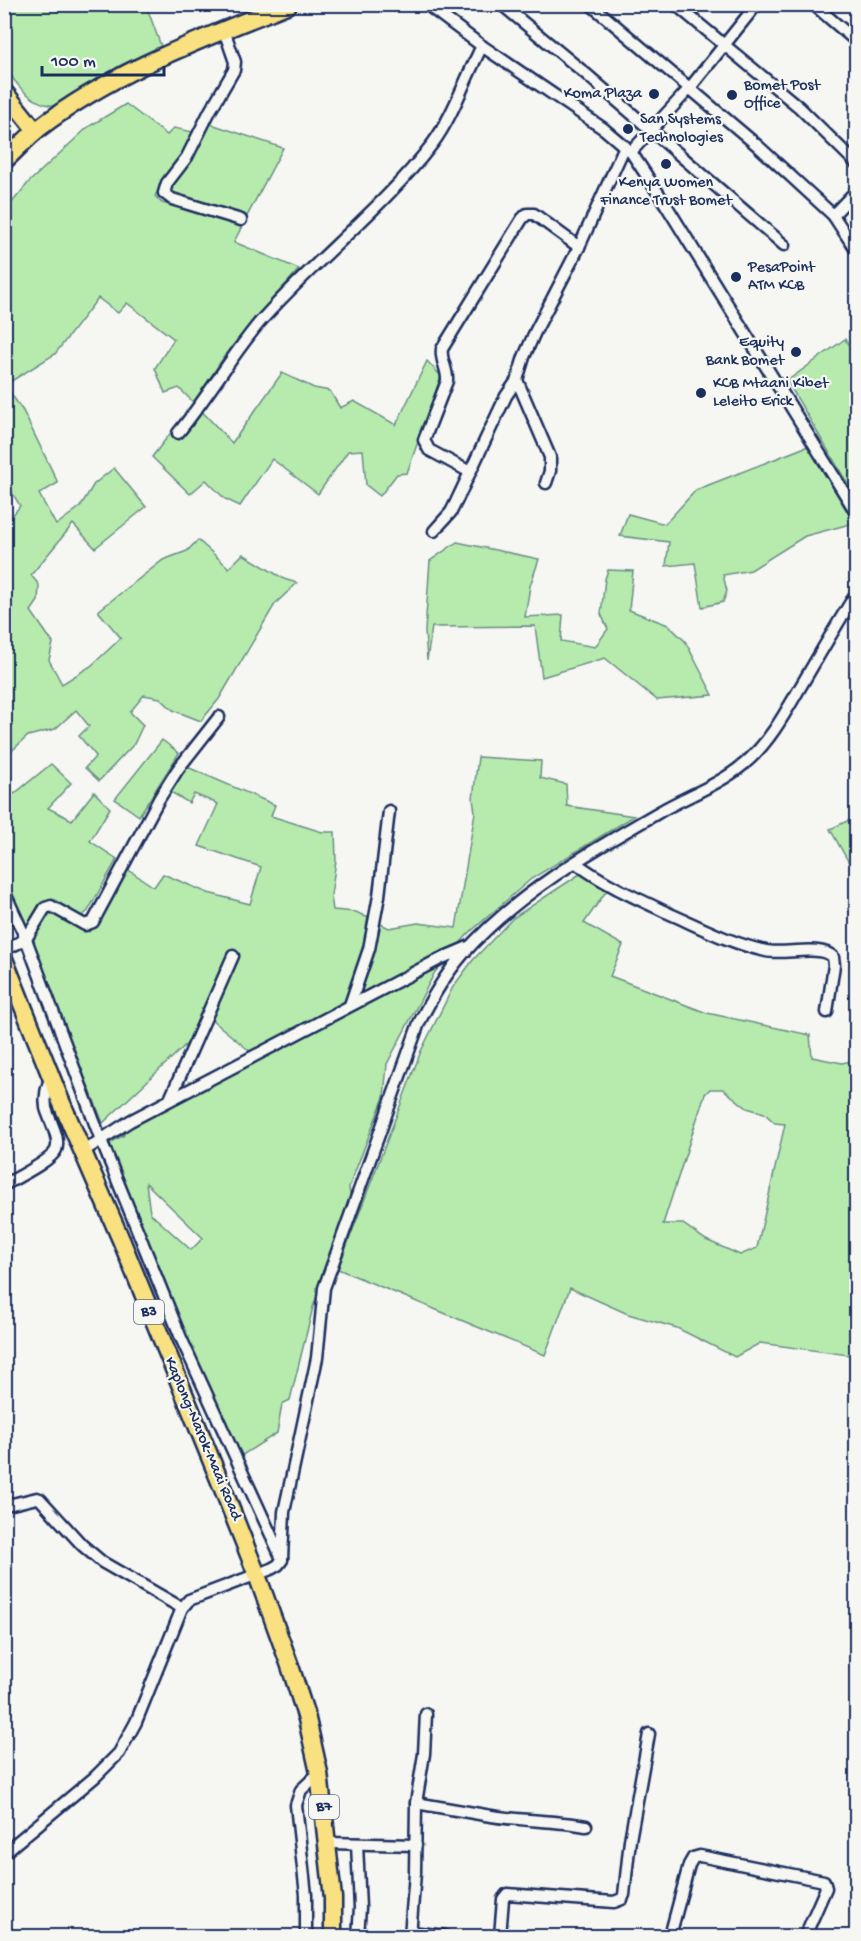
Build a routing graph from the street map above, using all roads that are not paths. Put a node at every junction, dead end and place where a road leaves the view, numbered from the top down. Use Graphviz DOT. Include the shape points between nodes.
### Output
graph roads {
  1 [pos="288,4"];
  2 [pos="426,4"];
  3 [pos="501,4"];
  4 [pos="590,4"];
  5 [pos="675,4"];
  6 [pos="813,4"];
  7 [pos="755,5"];
  8 [pos="224,30"];
  9 [pos="856,41"];
  10 [pos="726,45"];
  11 [pos="482,46"];
  12 [pos="689,89"];
  13 [pos="4,91"];
  14 [pos="36,130"];
  15 [pos="650,130"];
  16 [pos="628,149"];
  17 [pos="4,161"];
  18 [pos="856,163"];
  19 [pos="856,190"];
  20 [pos="833,215"];
  21 [pos="241,220"];
  22 [pos="784,245"];
  23 [pos="579,247"];
  24 [pos="856,250"];
  25 [pos="517,380"];
  26 [pos="178,433"];
  27 [pos="470,472"];
  28 [pos="546,483"];
  29 [pos="856,512"];
  30 [pos="434,531"];
  31 [pos="856,594"];
  32 [pos="219,717"];
  33 [pos="389,811"];
  34 [pos="576,863"];
  35 [pos="4,891"];
  36 [pos="27,939"];
  37 [pos="471,946"];
  38 [pos="4,950"];
  39 [pos="233,956"];
  40 [pos="4,959"];
  41 [pos="350,1005"];
  42 [pos="827,1012"];
  43 [pos="51,1076"];
  44 [pos="170,1100"];
  45 [pos="101,1140"];
  46 [pos="82,1152"];
  47 [pos="4,1185"];
  48 [pos="181,1338"];
  49 [pos="162,1344"];
  50 [pos="4,1504"];
  51 [pos="282,1560"];
  52 [pos="257,1575"];
  53 [pos="182,1608"];
  54 [pos="293,1674"];
  55 [pos="426,1714"];
  56 [pos="649,1734"];
  57 [pos="319,1773"];
  58 [pos="416,1803"];
  59 [pos="586,1826"];
  60 [pos="328,1843"];
  61 [pos="357,1844"];
  62 [pos="416,1845"];
  63 [pos="4,1853"];
  64 [pos="410,1934"];
  65 [pos="306,1936"];
  66 [pos="333,1936"];
  67 [pos="358,1936"];
  68 [pos="445,1936"];
  69 [pos="500,1936"];
  70 [pos="670,1936"];
  71 [pos="805,1936"];
  1 -- 8 [label="highway"];
  2 -- 11 [label="street"];
  3 -- 15 [label="street"];
  4 -- 12 [label="street"];
  5 -- 10 [label="street"];
  6 -- 9 [label="street"];
  7 -- 10 [label="street"];
  8 -- 14 [label="highway" via="110,81"];
  8 -- 21 [label="street" via="234,70 164,193 172,199"];
  10 -- 12 [label="street"];
  10 -- 18 [label="street" via="799,107"];
  11 -- 16 [label="street"];
  11 -- 26 [label="street" via="434,142 260,322"];
  12 -- 15 [label="street"];
  12 -- 20 [label="street"];
  13 -- 14 [label="main road"];
  14 -- 17 [label="highway"];
  15 -- 16 [label="street"];
  15 -- 22 [label="street"];
  16 -- 23 [label="street"];
  16 -- 29 [label="street"];
  19 -- 20 [label="street"];
  20 -- 24 [label="street"];
  23 -- 25 [label="street" via="535,332"];
  23 -- 27 [label="street" via="534,214 527,214 442,349 447,381 424,440 429,450"];
  25 -- 27 [label="street"];
  25 -- 28 [label="street" via="550,457"];
  27 -- 30 [label="street" via="451,512"];
  31 -- 34 [label="street" via="780,722 747,762 728,777 590,851"];
  32 -- 36 [label="street" via="159,799 93,922 85,925 51,906 45,908"];
  33 -- 41 [label="street" via="369,949"];
  34 -- 37 [label="street" via="527,896"];
  34 -- 42 [label="street" via="605,883 736,943 781,954 827,952 834,965"];
  35 -- 36 [label="street"];
  36 -- 38 [label="street"];
  36 -- 45 [label="street"];
  37 -- 41 [label="street"];
  37 -- 51 [label="street" via="440,984 419,1023 324,1288 316,1358 284,1512"];
  39 -- 44 [label="street"];
  40 -- 43 [label="highway, Kaplong-Narok-Maai Road / B3"];
  41 -- 44 [label="street"];
  43 -- 46 [label="highway, Kaplong-Narok-Maai Road / B3"];
  43 -- 47 [label="street" via="45,1093 46,1108 56,1149 49,1158"];
  44 -- 45 [label="street"];
  45 -- 46 [label="street"];
  45 -- 48 [label="street"];
  46 -- 49 [label="highway, Kaplong-Narok-Maai Road / B3"];
  48 -- 49 [label="street"];
  48 -- 51 [label="street"];
  49 -- 52 [label="highway, Kaplong-Narok-Maai Road / B3"];
  50 -- 53 [label="street" via="40,1499 102,1562"];
  51 -- 52 [label="street"];
  52 -- 53 [label="street" via="189,1600"];
  52 -- 54 [label="highway, Kaplong-Narok-Maai Road / B3"];
  53 -- 63 [label="street" via="136,1722 119,1753"];
  54 -- 57 [label="highway, Kaplong-Narok-Maai Road / B7"];
  55 -- 58 [label="street"];
  56 -- 69 [label="street" via="622,1899 614,1902 507,1894 503,1899"];
  57 -- 60 [label="highway, Kaplong-Narok-Maai Road / B7"];
  57 -- 65 [label="street" via="301,1790 296,1805"];
  58 -- 59 [label="street" via="485,1816"];
  58 -- 62 [label="street"];
  60 -- 61 [label="street"];
  60 -- 66 [label="highway, Kaplong-Narok-Maai Road / B7"];
  61 -- 62 [label="street"];
  61 -- 67 [label="street"];
  62 -- 64 [label="street"];
  64 -- 68 [label="street"];
  70 -- 71 [label="street" via="689,1865 700,1856 824,1881 826,1888"];
}
